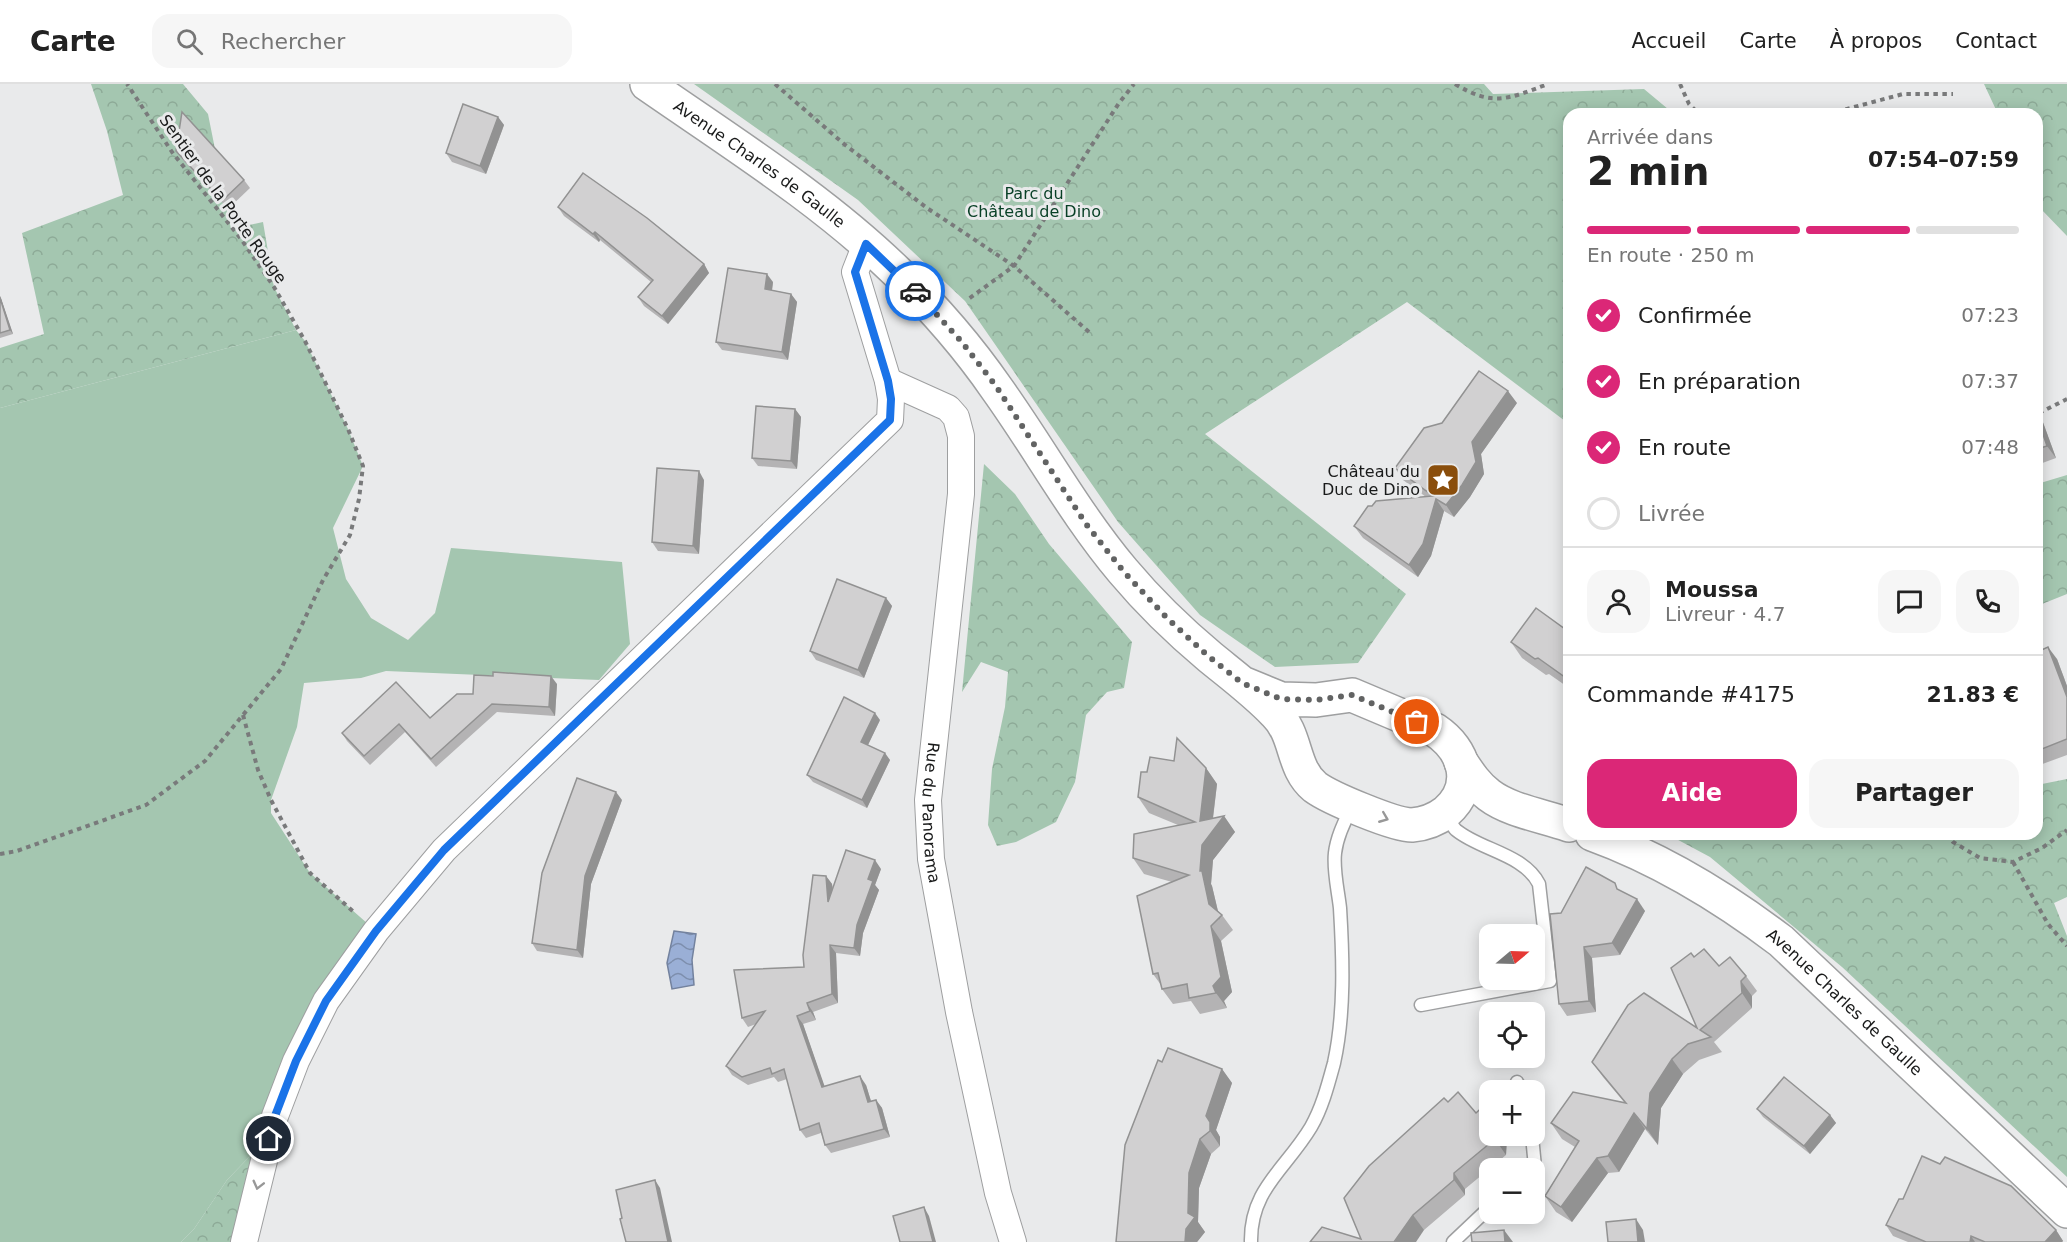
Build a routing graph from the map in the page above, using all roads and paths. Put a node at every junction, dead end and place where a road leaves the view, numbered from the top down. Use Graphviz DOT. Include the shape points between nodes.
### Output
graph roads {
  1 [pos="127,84"];
  2 [pos="647,84"];
  3 [pos="775,84"];
  4 [pos="1134,84"];
  5 [pos="1455,84"];
  6 [pos="1548,84"];
  7 [pos="1680,84"];
  8 [pos="1953,94"];
  9 [pos="1693,108"];
  10 [pos="1850,108"];
  11 [pos="866,244"];
  12 [pos="1014,266"];
  13 [pos="938,315"];
  14 [pos="1089,332"];
  15 [pos="888,381"];
  16 [pos="2067,399"];
  17 [pos="2043,411"];
  18 [pos="1242,683"];
  19 [pos="1340,696"];
  20 [pos="243,714"];
  21 [pos="1295,747"];
  22 [pos="1461,762"];
  23 [pos="1352,805"];
  24 [pos="1445,812"];
  25 [pos="1525,812"];
  26 [pos="1563,823"];
  27 [pos="2067,830"];
  28 [pos="1605,840"];
  29 [pos="1952,840"];
  30 [pos="0,854"];
  31 [pos="2013,862"];
  32 [pos="376,931"];
  33 [pos="2067,946"];
  34 [pos="1421,1005"];
  35 [pos="2067,1211"];
  36 [pos="1479,1217"];
  37 [pos="244,1242"];
  38 [pos="1013,1242"];
  39 [pos="1251,1242"];
  40 [pos="1453,1242"];
  1 -- 20 [label="path, Sentier de la Porte Rouge" via="171,152 241,239 273,287 309,351 363,466 350,535 323,580 281,669"];
  2 -- 11 [label="main road, Avenue Charles de Gaulle" via="794,187"];
  3 -- 12 [label="path" via="918,201"];
  4 -- 12 [label="path"];
  5 -- 6 [label="path" via="1479,97 1503,100"];
  7 -- 9 [label="path"];
  8 -- 10 [label="path" via="1903,94"];
  11 -- 13 [label="main road, Avenue Charles de Gaulle"];
  11 -- 15 [label="street" via="855,272"];
  12 -- 13 [label="path" via="966,301"];
  12 -- 14 [label="path"];
  13 -- 18 [label="main road, Avenue Charles de Gaulle" via="996,386 1086,524 1124,572 1167,618"];
  15 -- 32 [label="street" via="890,420 444,850"];
  15 -- 38 [label="street, Rue du Panorama" via="948,408 956,417 961,436 961,494 928,800 931,859 961,1023 998,1193"];
  16 -- 17 [label="path"];
  18 -- 19 [label="main road, Avenue Charles de Gaulle" via="1281,699"];
  18 -- 21 [label="main road, Avenue Charles de Gaulle" via="1283,722"];
  19 -- 21 [label="main road" via="1310,710 1300,721"];
  19 -- 22 [label="main road, Avenue Charles de Gaulle" via="1362,698 1436,729 1456,749"];
  20 -- 30 [label="path, Sentier de la Porte Rouge" via="205,761 146,805 17,852"];
  20 -- 32 [label="path" via="258,770 310,873"];
  21 -- 23 [label="main road, Avenue Charles de Gaulle" via="1301,768 1314,786"];
  22 -- 24 [label="main road" via="1464,774 1460,796"];
  22 -- 25 [label="main road, Avenue Charles de Gaulle" via="1490,796"];
  23 -- 24 [label="main road, Avenue Charles de Gaulle, one-way" via="1413,825"];
  23 -- 39 [label="lane" via="1340,830 1335,854 1341,1018 1334,1061 1312,1126 1262,1191 1253,1212"];
  24 -- 25 [label="main road, Avenue Charles de Gaulle" via="1487,806"];
  24 -- 34 [label="lane" via="1455,829 1535,875 1550,981"];
  25 -- 26 [label="main road, Avenue Charles de Gaulle"];
  27 -- 31 [label="path"];
  28 -- 35 [label="main road, Avenue Charles de Gaulle" via="1677,872 1781,941"];
  29 -- 31 [label="path" via="1980,858"];
  31 -- 33 [label="path" via="2048,924"];
  32 -- 37 [label="street, one-way" via="326,1001 296,1061 275,1116"];
  36 -- 40 [label="lane"];
}
